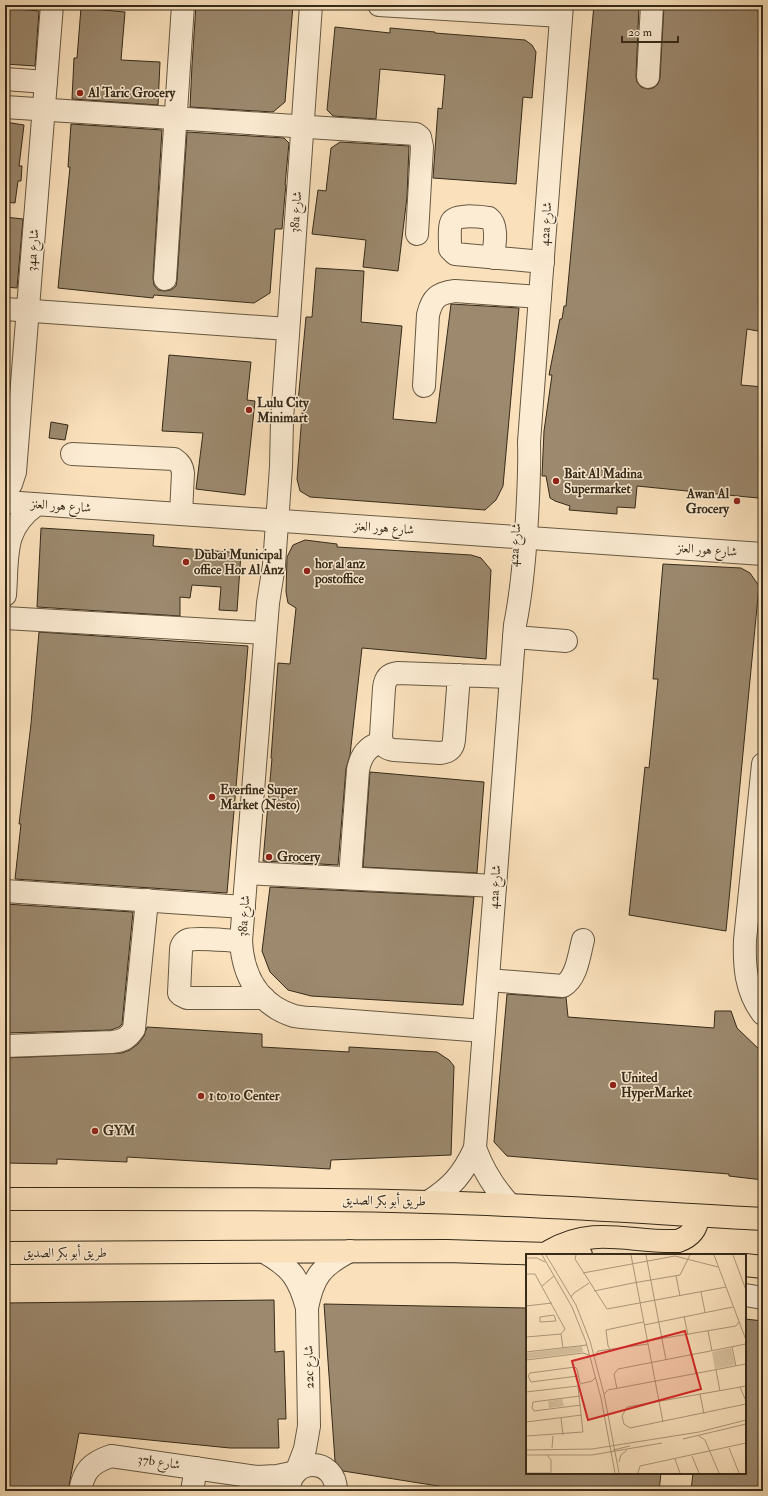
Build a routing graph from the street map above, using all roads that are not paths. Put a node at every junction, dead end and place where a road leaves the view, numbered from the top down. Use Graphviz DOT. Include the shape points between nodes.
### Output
graph roads {
  1 [pos="52,5"];
  2 [pos="183,5"];
  3 [pos="311,5"];
  4 [pos="379,5"];
  5 [pos="652,5"];
  6 [pos="438,7"];
  7 [pos="562,10"];
  8 [pos="648,77"];
  9 [pos="5,80"];
  10 [pos="46,82"];
  11 [pos="5,107"];
  12 [pos="44,109"];
  13 [pos="176,118"];
  14 [pos="302,125"];
  15 [pos="417,234"];
  16 [pos="493,258"];
  17 [pos="543,262"];
  18 [pos="165,279"];
  19 [pos="540,297"];
  20 [pos="5,310"];
  21 [pos="28,311"];
  22 [pos="288,330"];
  23 [pos="424,386"];
  24 [pos="72,454"];
  25 [pos="5,493"];
  26 [pos="5,502"];
  27 [pos="36,505"];
  28 [pos="181,514"];
  29 [pos="272,521"];
  30 [pos="520,537"];
  31 [pos="763,554"];
  32 [pos="5,595"];
  33 [pos="5,618"];
  34 [pos="515,631"];
  35 [pos="265,633"];
  36 [pos="566,641"];
  37 [pos="459,675"];
  38 [pos="511,677"];
  39 [pos="381,742"];
  40 [pos="763,764"];
  41 [pos="759,842"];
  42 [pos="758,863"];
  43 [pos="247,873"];
  44 [pos="350,878"];
  45 [pos="495,886"];
  46 [pos="5,891"];
  47 [pos="147,900"];
  48 [pos="244,907"];
  49 [pos="583,940"];
  50 [pos="241,942"];
  51 [pos="488,980"];
  52 [pos="264,998"];
  53 [pos="763,1014"];
  54 [pos="484,1031"];
  55 [pos="5,1046"];
  56 [pos="475,1148"];
  57 [pos="5,1199"];
  58 [pos="428,1202"];
  59 [pos="510,1205"];
  60 [pos="698,1216"];
  61 [pos="763,1219"];
  62 [pos="264,1252"];
  63 [pos="350,1252"];
  64 [pos="5,1253"];
  65 [pos="545,1253"];
  66 [pos="563,1254"];
  67 [pos="746,1265"];
  68 [pos="763,1267"];
  69 [pos="746,1295"];
  70 [pos="763,1298"];
  71 [pos="307,1308"];
  72 [pos="309,1426"];
  73 [pos="196,1468"];
  74 [pos="257,1477"];
  75 [pos="294,1478"];
  76 [pos="332,1479"];
  77 [pos="80,1491"];
  78 [pos="192,1491"];
  79 [pos="284,1491"];
  80 [pos="354,1491"];
  1 -- 10 [label="street, 34a شارع"];
  2 -- 13 [label="street"];
  3 -- 14 [label="street, 38a شارع"];
  4 -- 6 [label="street"];
  5 -- 8 [label="street"];
  6 -- 7 [label="street"];
  7 -- 17 [label="street, 42a شارع"];
  9 -- 10 [label="street"];
  10 -- 12 [label="street, 34a شارع"];
  11 -- 12 [label="street"];
  12 -- 13 [label="street"];
  12 -- 21 [label="street, 34a شارع"];
  13 -- 14 [label="street"];
  13 -- 18 [label="street"];
  14 -- 15 [label="street" via="410,133 420,137 422,147"];
  14 -- 22 [label="street, 38a شارع"];
  16 -- 17 [label="street"];
  17 -- 19 [label="street, 42a شارع"];
  19 -- 23 [label="street" via="455,291 445,292 437,297 430,305 428,315"];
  19 -- 30 [label="street, 42a شارع"];
  20 -- 21 [label="street"];
  21 -- 22 [label="street"];
  21 -- 25 [label="street, 34a شارع" via="15,472"];
  22 -- 29 [label="street, 38a شارع" via="282,420 273,467"];
  24 -- 28 [label="street" via="174,459 179,462 183,473"];
  26 -- 27 [label="street, شارع هور العنز"];
  27 -- 28 [label="street, شارع هور العنز"];
  27 -- 32 [label="street" via="21,517 11,533"];
  28 -- 29 [label="street, شارع هور العنز"];
  29 -- 30 [label="street, شارع هور العنز"];
  29 -- 35 [label="street, 38a شارع" via="265,577 268,603"];
  30 -- 31 [label="street, شارع هور العنز"];
  30 -- 34 [label="street, 42a شارع" via="520,597"];
  33 -- 35 [label="street"];
  34 -- 36 [label="street"];
  34 -- 38 [label="street, 42a شارع"];
  35 -- 43 [label="street, 38a شارع"];
  37 -- 38 [label="street"];
  37 -- 39 [label="street" via="398,673 388,677 384,688"];
  37 -- 39 [label="street" via="454,746 450,750 440,753 394,750"];
  38 -- 45 [label="street, 42a شارع"];
  39 -- 44 [label="street" via="372,745 360,760"];
  40 -- 41 [label="street"];
  41 -- 42 [label="street"];
  42 -- 53 [label="street" via="745,940 744,964 749,986"];
  43 -- 44 [label="street"];
  43 -- 48 [label="street, 38a شارع"];
  44 -- 45 [label="street"];
  45 -- 51 [label="street, 42a شارع"];
  46 -- 47 [label="street"];
  47 -- 48 [label="street"];
  47 -- 55 [label="street" via="134,1028 129,1036 121,1042"];
  48 -- 50 [label="street, 38a شارع"];
  49 -- 51 [label="street" via="572,977 569,983 563,986"];
  50 -- 52 [label="street, 38a شارع" via="247,972"];
  50 -- 52 [label="street" via="184,942 181,946 179,993 187,998"];
  51 -- 54 [label="street, 42a شارع"];
  52 -- 54 [label="street, 38a شارع" via="278,1009 295,1016"];
  54 -- 56 [label="street, 42a شارع"];
  56 -- 58 [label="street, 42a شارع" via="457,1180"];
  56 -- 59 [label="street, 42a شارع" via="488,1179"];
  57 -- 58 [label="main road, طريق أبو بكر الصديق"];
  58 -- 59 [label="main road, طريق أبو بكر الصديق"];
  59 -- 60 [label="main road, طريق أبو بكر الصديق"];
  60 -- 61 [label="main road, طريق أبو بكر الصديق"];
  60 -- 65 [label="main road" via="694,1230 689,1236 678,1240 594,1237 568,1242"];
  62 -- 63 [label="main road, طريق أبو بكر الصديق"];
  62 -- 64 [label="main road, طريق أبو بكر الصديق"];
  62 -- 71 [label="street, 22c شارع" via="280,1261 293,1274"];
  63 -- 65 [label="main road, طريق أبو بكر الصديق"];
  63 -- 71 [label="street, 22c شارع" via="333,1260 319,1273 310,1290"];
  65 -- 66 [label="main road, طريق أبو بكر الصديق"];
  67 -- 68 [label="main road"];
  69 -- 70 [label="street"];
  71 -- 72 [label="street, 22c شارع"];
  72 -- 75 [label="street, 22c شارع" via="306,1449"];
  72 -- 76 [label="street, 22c شارع" via="315,1448"];
  73 -- 74 [label="street, 37b شارع"];
  73 -- 77 [label="street, 37b شارع" via="111,1456 99,1460 89,1468"];
  73 -- 78 [label="street"];
  74 -- 75 [label="street, 37b شارع"];
  74 -- 79 [label="street, 37b شارع"];
  75 -- 76 [label="street, 37b شارع" via="310,1465"];
  76 -- 80 [label="street"];
}
